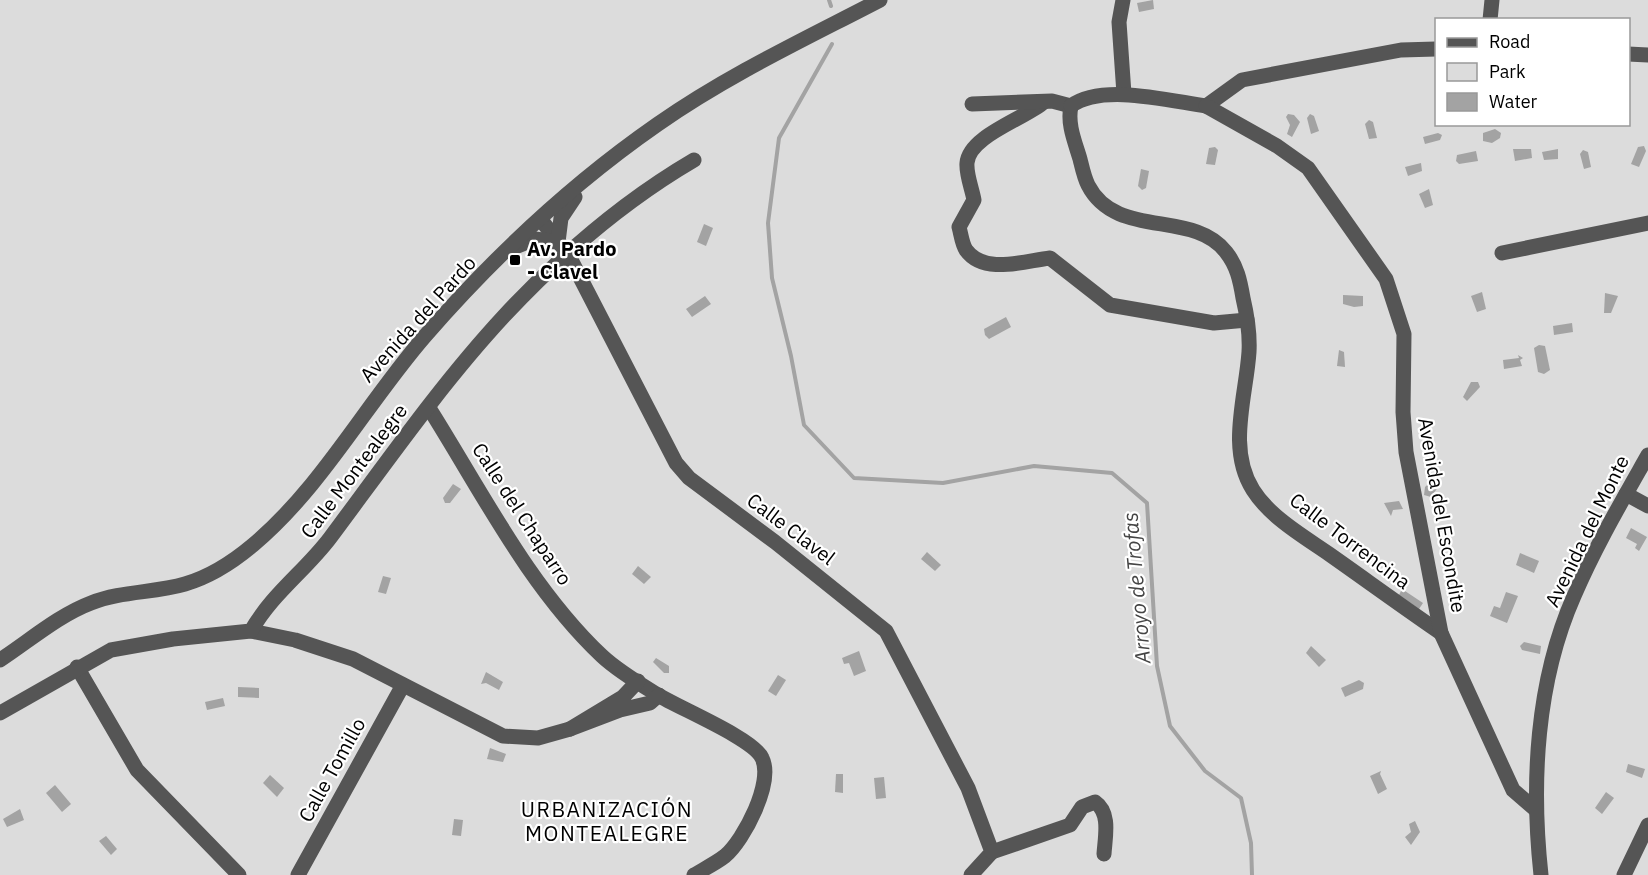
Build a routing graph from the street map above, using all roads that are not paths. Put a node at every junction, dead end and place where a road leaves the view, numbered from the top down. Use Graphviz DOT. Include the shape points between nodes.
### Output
graph roads {
  1 [pos="880,0"];
  2 [pos="1123,0"];
  3 [pos="1492,0"];
  4 [pos="1491,18"];
  5 [pos="1435,49"];
  6 [pos="1630,54"];
  7 [pos="1648,55"];
  8 [pos="1124,94"];
  9 [pos="1044,102"];
  10 [pos="972,104"];
  11 [pos="1071,106"];
  12 [pos="1206,106"];
  13 [pos="694,160"];
  14 [pos="585,182"];
  15 [pos="541,220"];
  16 [pos="1648,223"];
  17 [pos="563,248"];
  18 [pos="510,249"];
  19 [pos="1502,253"];
  20 [pos="1247,320"];
  21 [pos="429,408"];
  22 [pos="1648,455"];
  23 [pos="1626,494"];
  24 [pos="1648,506"];
  25 [pos="251,631"];
  26 [pos="1441,633"];
  27 [pos="0,660"];
  28 [pos="77,668"];
  29 [pos="638,681"];
  30 [pos="403,685"];
  31 [pos="658,695"];
  32 [pos="0,713"];
  33 [pos="570,729"];
  34 [pos="1535,809"];
  35 [pos="1648,825"];
  36 [pos="992,852"];
  37 [pos="1104,854"];
  38 [pos="240,875"];
  39 [pos="298,875"];
  40 [pos="694,875"];
  41 [pos="971,875"];
  42 [pos="1541,875"];
  43 [pos="1624,875"];
  1 -- 14 [label="street, Avenida del Pardo" via="753,66 658,124"];
  2 -- 8 [label="street" via="1119,22"];
  3 -- 4 [label="street"];
  5 -- 12 [label="street" via="1401,50 1242,80"];
  6 -- 7 [label="street"];
  8 -- 11 [label="street" via="1088,98"];
  8 -- 12 [label="street"];
  9 -- 10 [label="street"];
  9 -- 11 [label="street"];
  9 -- 20 [label="street" via="975,143 967,163 974,200 959,227 965,248 975,259 994,266 1050,258 1110,305 1214,323"];
  11 -- 20 [label="street, Calle Torrencina" via="1071,129 1087,184 1096,198 1124,217 1194,232 1224,249 1240,277"];
  12 -- 26 [label="street, Avenida del Escondite" via="1308,168 1386,279 1404,334 1402,412 1406,452"];
  13 -- 17 [label="street, Calle Montealegre"];
  14 -- 15 [label="street, Avenida del Pardo"];
  14 -- 17 [label="street" via="561,218"];
  15 -- 17 [label="street, Calle Clavel"];
  15 -- 18 [label="street, Avenida del Pardo"];
  16 -- 19 [label="street"];
  17 -- 18 [label="street" via="536,239"];
  17 -- 21 [label="street, Calle Montealegre"];
  17 -- 36 [label="street, Calle Clavel" via="676,463 689,478 886,631 968,788"];
  18 -- 27 [label="street, Avenida del Pardo" via="426,335 319,476 252,546 216,571 185,584 88,603"];
  20 -- 26 [label="street, Calle Torrencina" via="1249,350 1239,442 1241,464 1254,491 1286,524"];
  21 -- 25 [label="street, Calle Montealegre" via="314,558 277,592"];
  21 -- 29 [label="street, Calle del Chaparro" via="540,586 603,657"];
  22 -- 23 [label="street, Avenida del Monte"];
  23 -- 24 [label="street"];
  23 -- 34 [label="street, Avenida del Monte" via="1573,598 1557,644 1543,718"];
  25 -- 28 [label="street" via="111,650"];
  25 -- 30 [label="street" via="353,658"];
  26 -- 34 [label="street, Avenida del Escondite" via="1513,790"];
  28 -- 32 [label="street"];
  28 -- 38 [label="street" via="137,770"];
  29 -- 31 [label="street, Calle del Chaparro"];
  29 -- 33 [label="street" via="623,697"];
  30 -- 33 [label="street" via="503,736 538,738"];
  30 -- 39 [label="street, Calle Tomillo"];
  31 -- 33 [label="street" via="650,703"];
  31 -- 40 [label="street, Calle del Chaparro" via="746,743 758,751 765,765 757,806 739,839 726,855"];
  34 -- 42 [label="street, Avenida del Monte"];
  35 -- 43 [label="street"];
  36 -- 37 [label="street" via="1070,825 1082,807 1095,802 1105,817"];
  36 -- 41 [label="street"];
}
